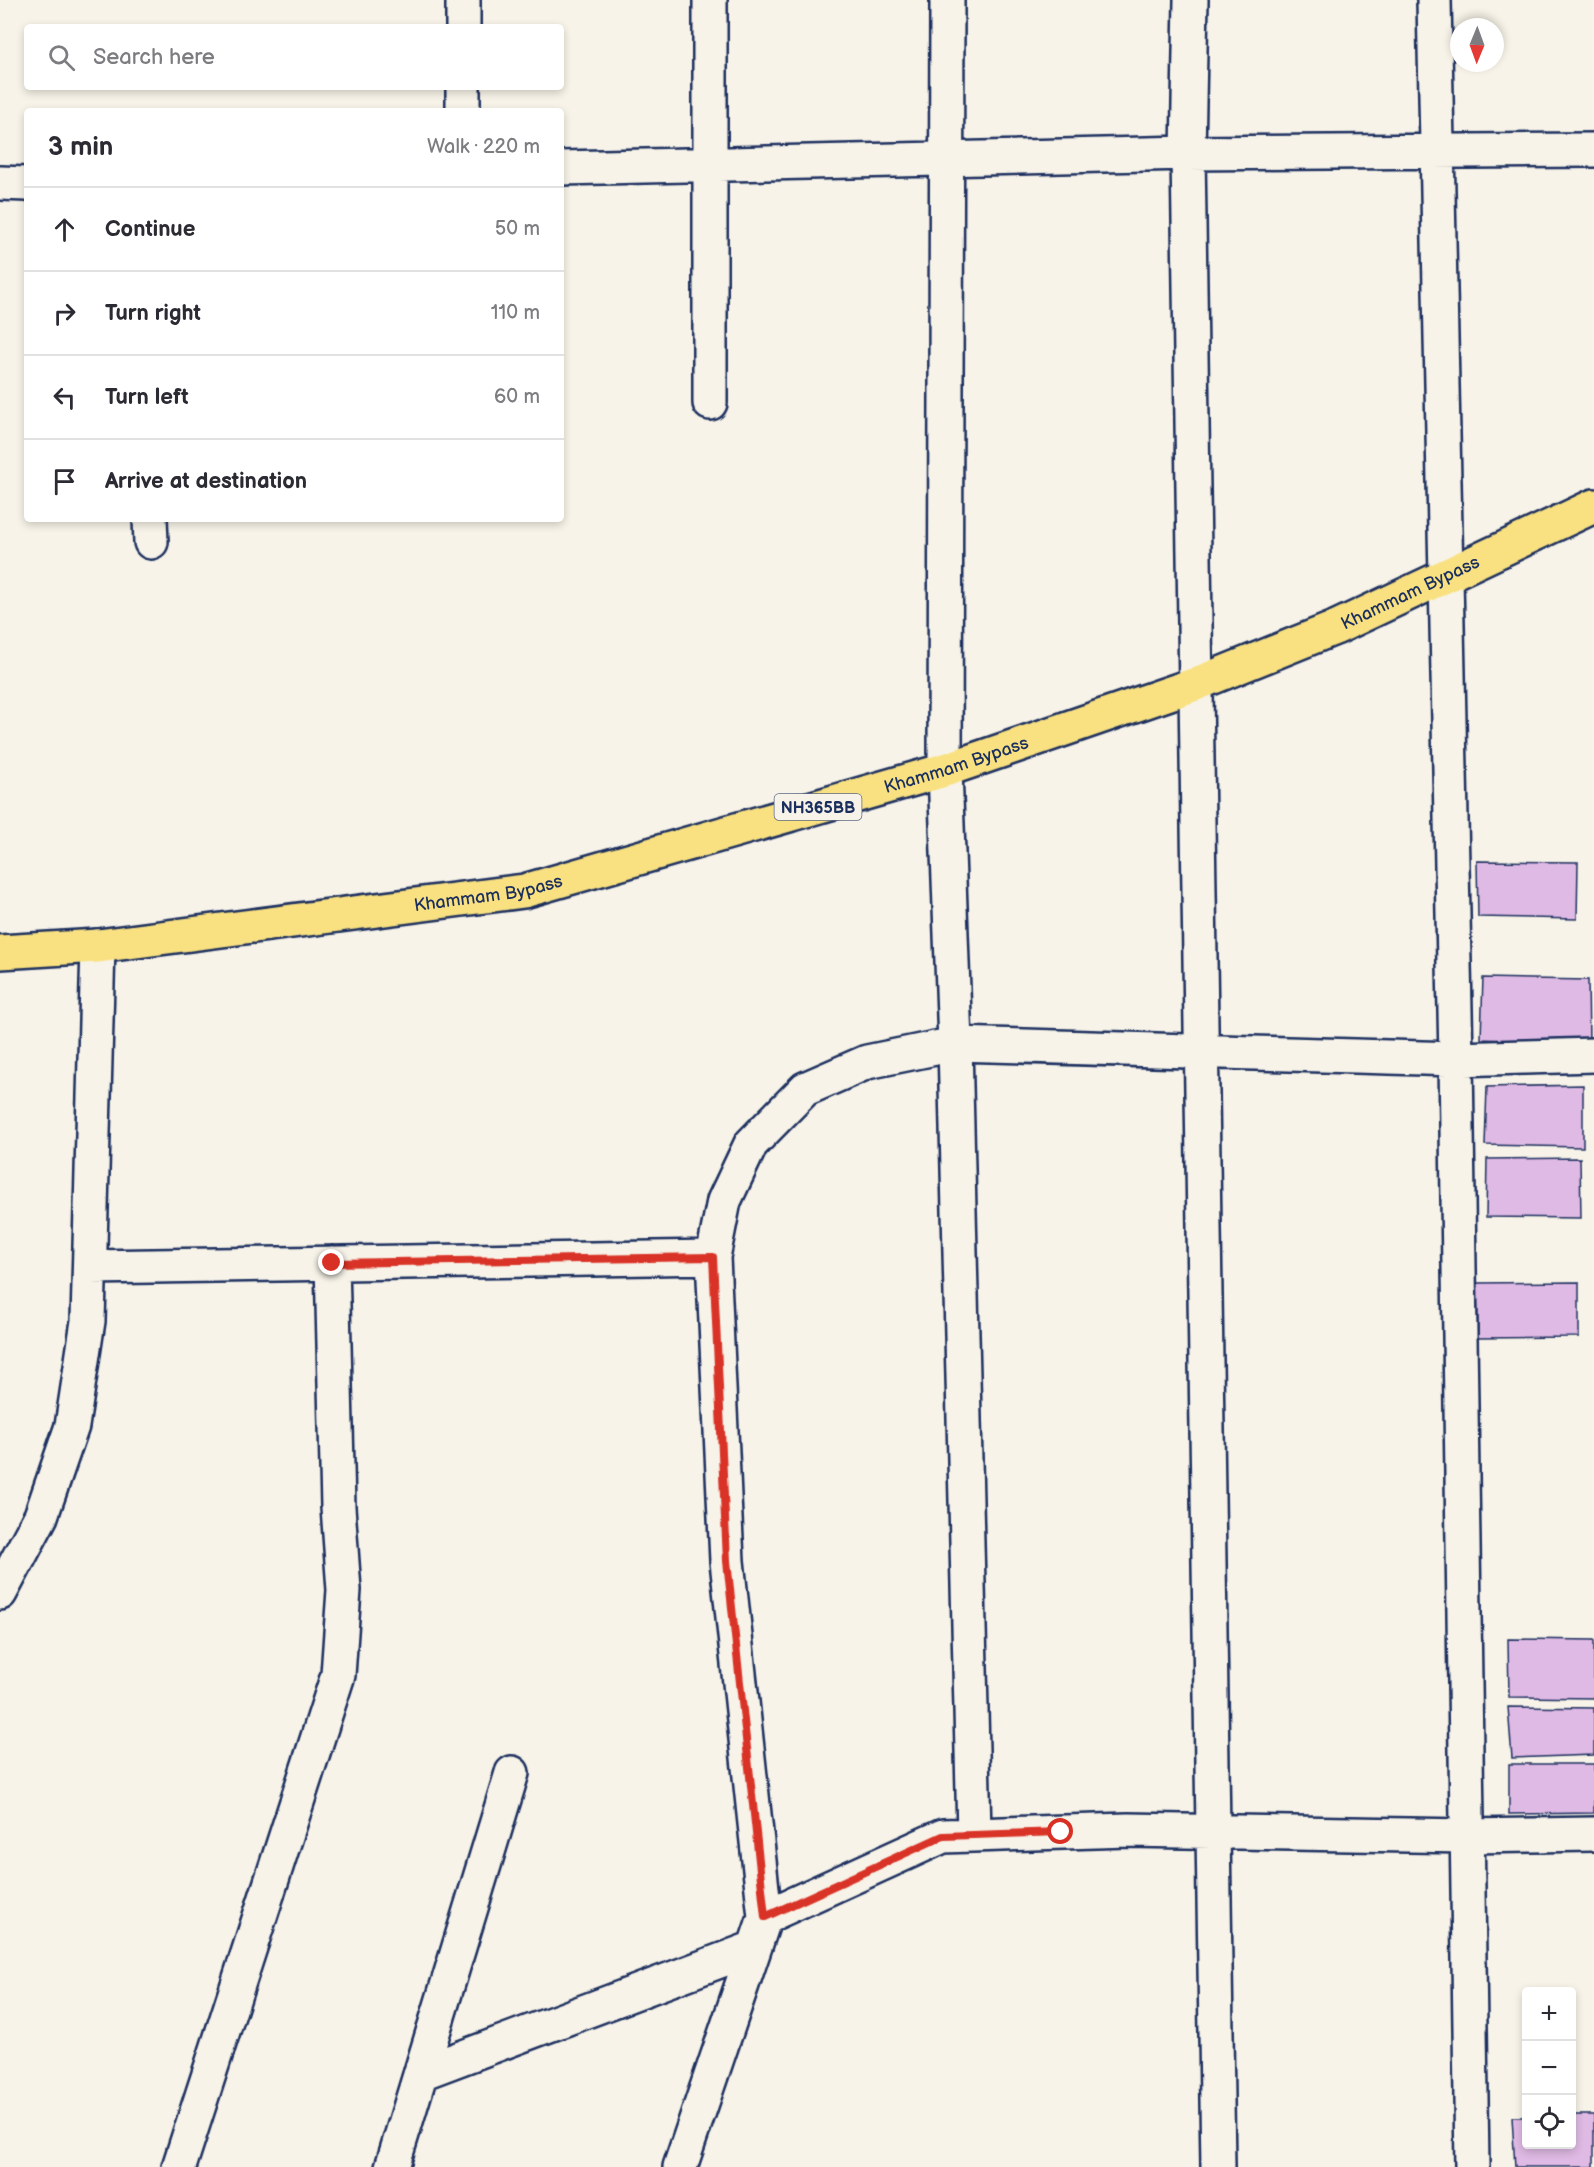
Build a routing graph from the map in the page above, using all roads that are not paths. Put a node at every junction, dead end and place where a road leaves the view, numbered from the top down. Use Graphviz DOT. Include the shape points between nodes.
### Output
graph roads {
  1 [pos="463,0"];
  2 [pos="710,0"];
  3 [pos="947,0"];
  4 [pos="1191,0"];
  5 [pos="1434,0"];
  6 [pos="463,24"];
  7 [pos="463,90"];
  8 [pos="463,108"];
  9 [pos="1594,150"];
  10 [pos="1438,152"];
  11 [pos="1188,153"];
  12 [pos="948,159"];
  13 [pos="711,165"];
  14 [pos="564,168"];
  15 [pos="0,183"];
  16 [pos="24,184"];
  17 [pos="710,403"];
  18 [pos="1594,506"];
  19 [pos="1445,577"];
  20 [pos="1196,684"];
  21 [pos="945,770"];
  22 [pos="98,946"];
  23 [pos="0,952"];
  24 [pos="956,1044"];
  25 [pos="1202,1052"];
  26 [pos="1594,1055"];
  27 [pos="1456,1059"];
  28 [pos="713,1257"];
  29 [pos="332,1263"];
  30 [pos="90,1267"];
  31 [pos="0,1593"];
  32 [pos="512,1773"];
  33 [pos="1214,1832"];
  34 [pos="974,1834"];
  35 [pos="1594,1834"];
  36 [pos="1467,1836"];
  37 [pos="765,1917"];
  38 [pos="754,1948"];
  39 [pos="421,2073"];
  40 [pos="179,2167"];
  41 [pos="392,2167"];
  42 [pos="680,2167"];
  43 [pos="1218,2167"];
  44 [pos="1472,2167"];
  1 -- 6 [label="street"];
  2 -- 13 [label="street"];
  3 -- 12 [label="street"];
  4 -- 11 [label="street"];
  5 -- 10 [label="street"];
  7 -- 8 [label="street"];
  9 -- 10 [label="street"];
  10 -- 11 [label="street"];
  10 -- 19 [label="street"];
  11 -- 12 [label="street"];
  11 -- 20 [label="street"];
  12 -- 13 [label="street"];
  12 -- 21 [label="street"];
  13 -- 14 [label="street"];
  13 -- 17 [label="street"];
  15 -- 16 [label="street"];
  18 -- 19 [label="highway, Khammam Bypass / NH365BB"];
  19 -- 20 [label="highway, Khammam Bypass / NH365BB" via="1335,628"];
  19 -- 27 [label="street"];
  20 -- 21 [label="highway, Khammam Bypass / NH365BB"];
  20 -- 25 [label="street"];
  21 -- 22 [label="highway, Khammam Bypass / NH365BB" via="524,891"];
  21 -- 24 [label="street"];
  22 -- 23 [label="highway, Khammam Bypass / NH365BB"];
  22 -- 30 [label="street"];
  24 -- 25 [label="street"];
  24 -- 28 [label="street" via="867,1062 805,1089 751,1144 724,1201"];
  24 -- 34 [label="street"];
  25 -- 27 [label="street"];
  25 -- 33 [label="street"];
  26 -- 27 [label="street"];
  27 -- 36 [label="street"];
  28 -- 29 [label="street"];
  28 -- 37 [label="street" via="727,1561"];
  29 -- 30 [label="street"];
  29 -- 40 [label="street" via="344,1590 338,1675"];
  30 -- 31 [label="street" via="88,1321 72,1426 41,1516"];
  32 -- 39 [label="street"];
  33 -- 34 [label="street"];
  33 -- 36 [label="street"];
  33 -- 43 [label="street"];
  34 -- 37 [label="street" via="943,1836"];
  35 -- 36 [label="street"];
  36 -- 44 [label="street"];
  37 -- 38 [label="street"];
  38 -- 39 [label="street"];
  38 -- 42 [label="street"];
  39 -- 41 [label="street"];
}
